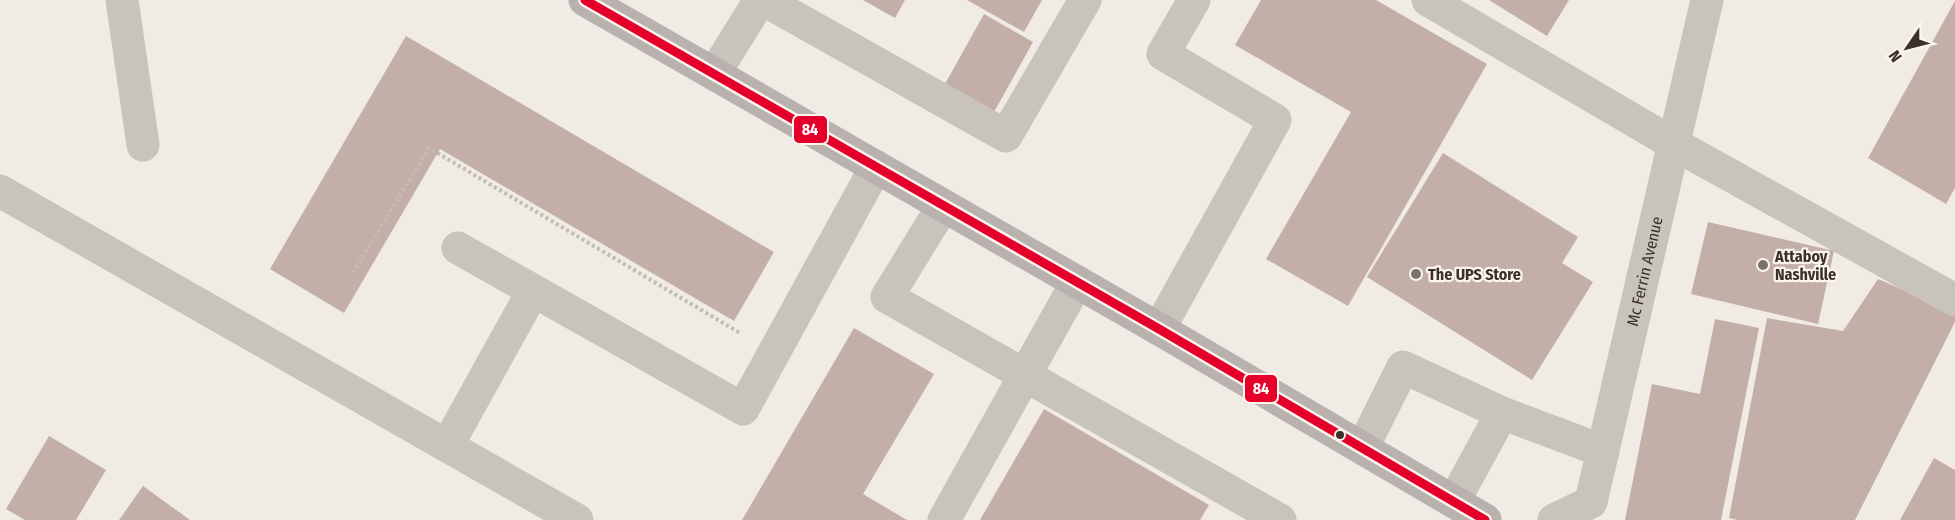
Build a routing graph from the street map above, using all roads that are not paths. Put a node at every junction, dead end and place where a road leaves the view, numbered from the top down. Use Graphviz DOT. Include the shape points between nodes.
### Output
graph roads {
  1 [pos="122,0"];
  2 [pos="585,0"];
  3 [pos="762,0"];
  4 [pos="1085,0"];
  5 [pos="1194,0"];
  6 [pos="1428,0"];
  7 [pos="1707,0"];
  8 [pos="714,74"];
  9 [pos="1674,144"];
  10 [pos="143,145"];
  11 [pos="876,167"];
  12 [pos="0,191"];
  13 [pos="943,206"];
  14 [pos="458,248"];
  15 [pos="1077,282"];
  16 [pos="533,291"];
  17 [pos="1955,300"];
  18 [pos="1159,329"];
  19 [pos="1024,375"];
  20 [pos="1502,413"];
  21 [pos="447,446"];
  22 [pos="1363,447"];
  23 [pos="1603,451"];
  24 [pos="1454,501"];
  25 [pos="577,520"];
  26 [pos="944,520"];
  27 [pos="1280,520"];
  28 [pos="1485,520"];
  29 [pos="1554,520"];
  1 -- 10 [label="street"];
  2 -- 8 [label="main road"];
  3 -- 4 [label="street" via="1006,136"];
  3 -- 8 [label="street"];
  5 -- 18 [label="street" via="1163,54 1275,120"];
  6 -- 9 [label="street"];
  7 -- 9 [label="street, Mc Ferrin Avenue"];
  8 -- 11 [label="main road"];
  9 -- 17 [label="street"];
  9 -- 23 [label="street, Mc Ferrin Avenue"];
  11 -- 13 [label="main road"];
  11 -- 16 [label="street" via="743,409"];
  12 -- 21 [label="street"];
  13 -- 15 [label="main road"];
  13 -- 19 [label="street" via="887,297"];
  14 -- 16 [label="street"];
  15 -- 18 [label="main road"];
  15 -- 19 [label="street"];
  16 -- 21 [label="street"];
  18 -- 22 [label="main road"];
  19 -- 26 [label="street"];
  19 -- 27 [label="street"];
  20 -- 22 [label="street" via="1404,367"];
  20 -- 23 [label="street"];
  20 -- 24 [label="street"];
  21 -- 25 [label="street"];
  22 -- 24 [label="main road"];
  23 -- 29 [label="street, Mc Ferrin Avenue" via="1591,502"];
  24 -- 28 [label="main road"];
}
